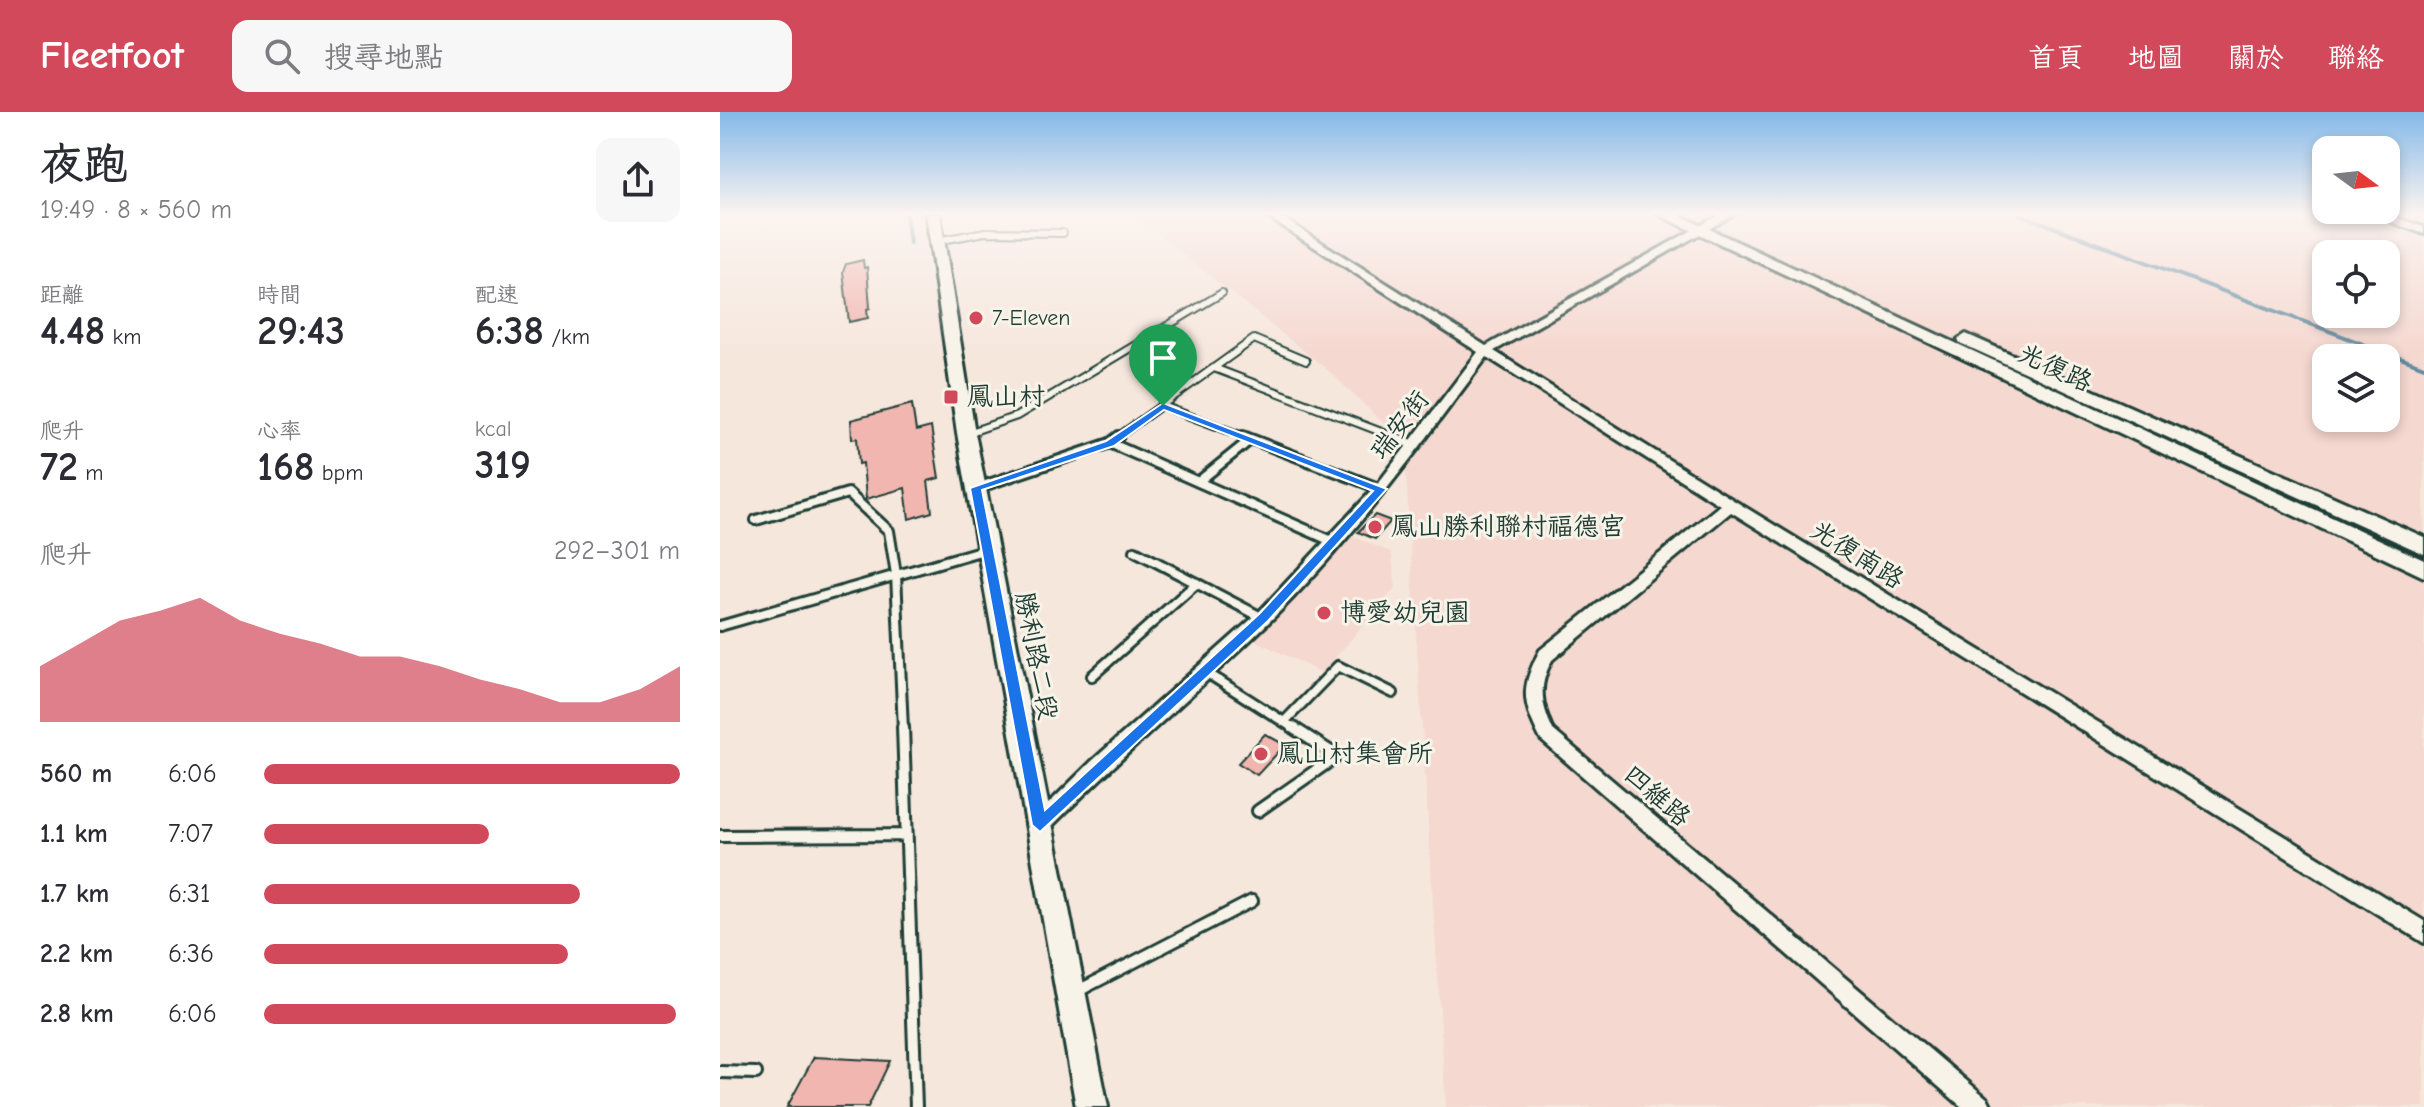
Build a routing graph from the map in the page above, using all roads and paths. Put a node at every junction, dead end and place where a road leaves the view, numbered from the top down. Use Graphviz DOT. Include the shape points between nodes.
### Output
graph roads {
  1 [pos="939,260"];
  2 [pos="1342,260"];
  3 [pos="1648,260"];
  4 [pos="1775,260"];
  5 [pos="1780,260"];
  6 [pos="1222,293"];
  7 [pos="1485,351"];
  8 [pos="1306,361"];
  9 [pos="1214,368"];
  10 [pos="1163,406"];
  11 [pos="966,433"];
  12 [pos="1250,440"];
  13 [pos="1110,443"];
  14 [pos="1414,445"];
  15 [pos="1198,482"];
  16 [pos="976,488"];
  17 [pos="1381,489"];
  18 [pos="1730,505"];
  19 [pos="756,520"];
  20 [pos="1334,542"];
  21 [pos="2424,546"];
  22 [pos="987,548"];
  23 [pos="1135,551"];
  24 [pos="2424,569"];
  25 [pos="896,574"];
  26 [pos="1197,583"];
  27 [pos="1263,618"];
  28 [pos="720,626"];
  29 [pos="1203,671"];
  30 [pos="1092,676"];
  31 [pos="1393,693"];
  32 [pos="1284,722"];
  33 [pos="1258,811"];
  34 [pos="1040,825"];
  35 [pos="907,835"];
  36 [pos="720,836"];
  37 [pos="1252,901"];
  38 [pos="2424,933"];
  39 [pos="1071,994"];
  40 [pos="720,1072"];
  41 [pos="756,1073"];
  42 [pos="916,1107"];
  43 [pos="1092,1107"];
  44 [pos="1980,1107"];
  1 -- 11 [label="street, 勝利路二段"];
  2 -- 7 [label="street, 光復南路"];
  3 -- 7 [label="street"];
  4 -- 24 [label="street, 光復路"];
  5 -- 21 [label="street, 光復路"];
  6 -- 11 [label="lane" via="1017,416"];
  7 -- 14 [label="street, 瑞安街"];
  7 -- 18 [label="street, 光復南路"];
  8 -- 9 [label="lane" via="1254,339"];
  9 -- 10 [label="lane"];
  9 -- 14 [label="lane"];
  10 -- 12 [label="lane"];
  10 -- 13 [label="lane"];
  11 -- 16 [label="street, 勝利路二段"];
  12 -- 15 [label="lane"];
  12 -- 17 [label="lane"];
  13 -- 15 [label="lane"];
  13 -- 16 [label="lane"];
  14 -- 17 [label="street, 瑞安街"];
  15 -- 20 [label="lane"];
  16 -- 22 [label="street, 勝利路二段"];
  17 -- 20 [label="street, 瑞安街"];
  18 -- 38 [label="street, 光復南路"];
  18 -- 44 [label="street, 四維路" via="1546,655 1531,681 1533,707 1547,735"];
  19 -- 25 [label="lane" via="848,493 889,531"];
  20 -- 27 [label="street, 瑞安街"];
  22 -- 25 [label="lane"];
  22 -- 34 [label="street, 勝利路二段"];
  23 -- 26 [label="lane"];
  25 -- 28 [label="lane"];
  25 -- 35 [label="lane"];
  26 -- 27 [label="lane"];
  26 -- 30 [label="lane"];
  27 -- 29 [label="street, 瑞安街"];
  29 -- 32 [label="lane"];
  29 -- 34 [label="street, 瑞安街"];
  31 -- 32 [label="lane" via="1338,666"];
  32 -- 33 [label="lane" via="1337,756"];
  34 -- 39 [label="street, 勝利路二段"];
  35 -- 36 [label="lane"];
  35 -- 42 [label="lane"];
  37 -- 39 [label="lane"];
  39 -- 43 [label="street, 勝利路二段"];
  40 -- 41 [label="lane"];
}
